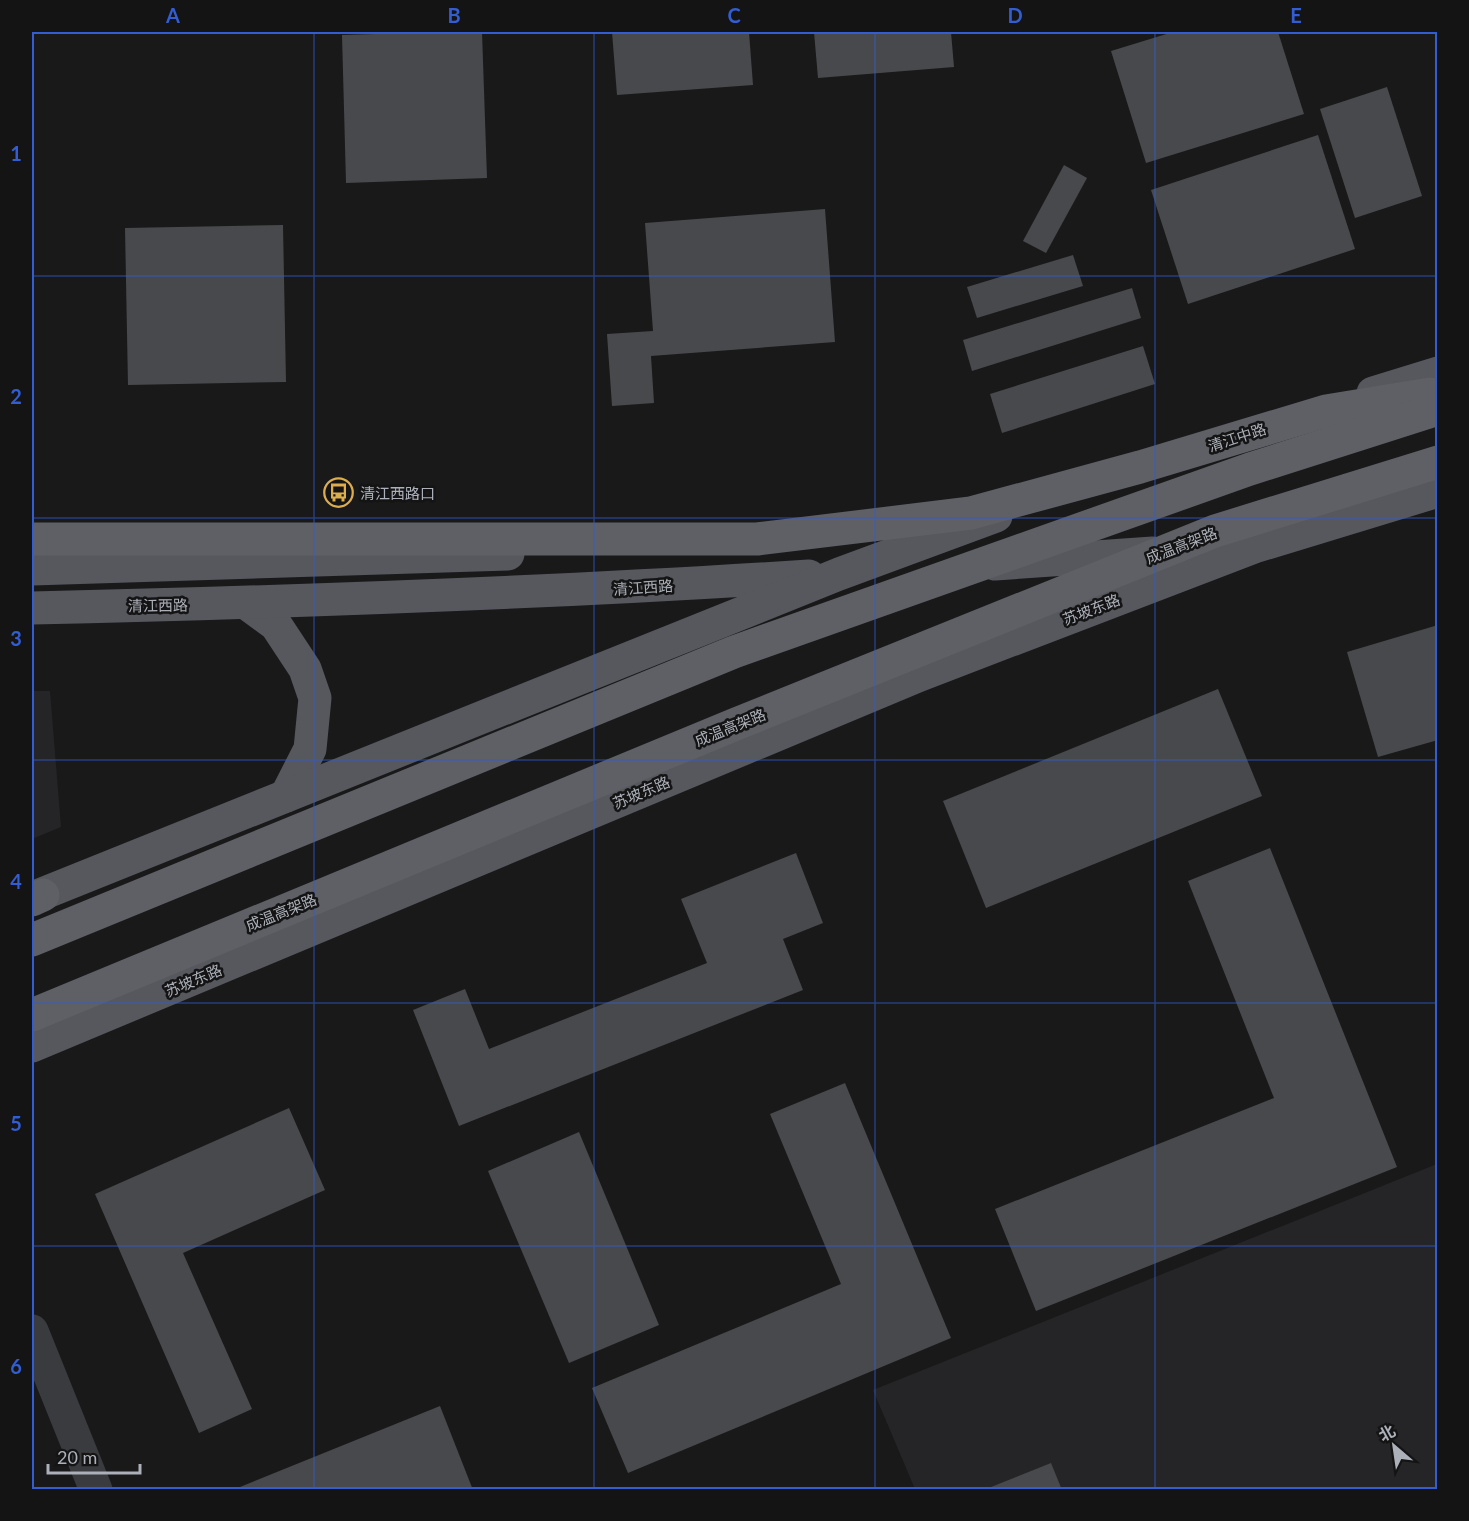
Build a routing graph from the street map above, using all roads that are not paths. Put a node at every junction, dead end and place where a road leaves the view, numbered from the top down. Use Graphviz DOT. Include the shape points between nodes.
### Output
graph roads {
  1 [pos="1437,373"];
  2 [pos="1437,393"];
  3 [pos="1437,409"];
  4 [pos="1437,462"];
  5 [pos="1437,490"];
  6 [pos="1037,500"];
  7 [pos="32,539"];
  8 [pos="1254,547"];
  9 [pos="32,569"];
  10 [pos="839,574"];
  11 [pos="246,603"];
  12 [pos="32,608"];
  13 [pos="286,796"];
  14 [pos="35,897"];
  15 [pos="32,940"];
  16 [pos="32,1015"];
  17 [pos="32,1046"];
  18 [pos="32,1331"];
  19 [pos="96,1490"];
  1 -- 6 [label="main road, 清江中路"];
  2 -- 7 [label="highway, bridge" via="1326,411 971,513 757,538"];
  3 -- 15 [label="highway, bridge" via="1250,469 734,652"];
  4 -- 16 [label="highway, 成温高架路, bridge" via="1215,531"];
  5 -- 8 [label="main road"];
  6 -- 9 [label="main road" via="830,536 729,547"];
  6 -- 10 [label="main road"];
  8 -- 10 [label="main road, 清江西路"];
  8 -- 17 [label="main road, 苏坡东路" via="920,675"];
  10 -- 11 [label="main road, 清江西路" via="612,589"];
  10 -- 13 [label="main road"];
  11 -- 12 [label="main road, 清江西路"];
  11 -- 13 [label="main road" via="276,625 305,669 315,698 310,749"];
  13 -- 14 [label="main road"];
  18 -- 19 [label="street"];
}
